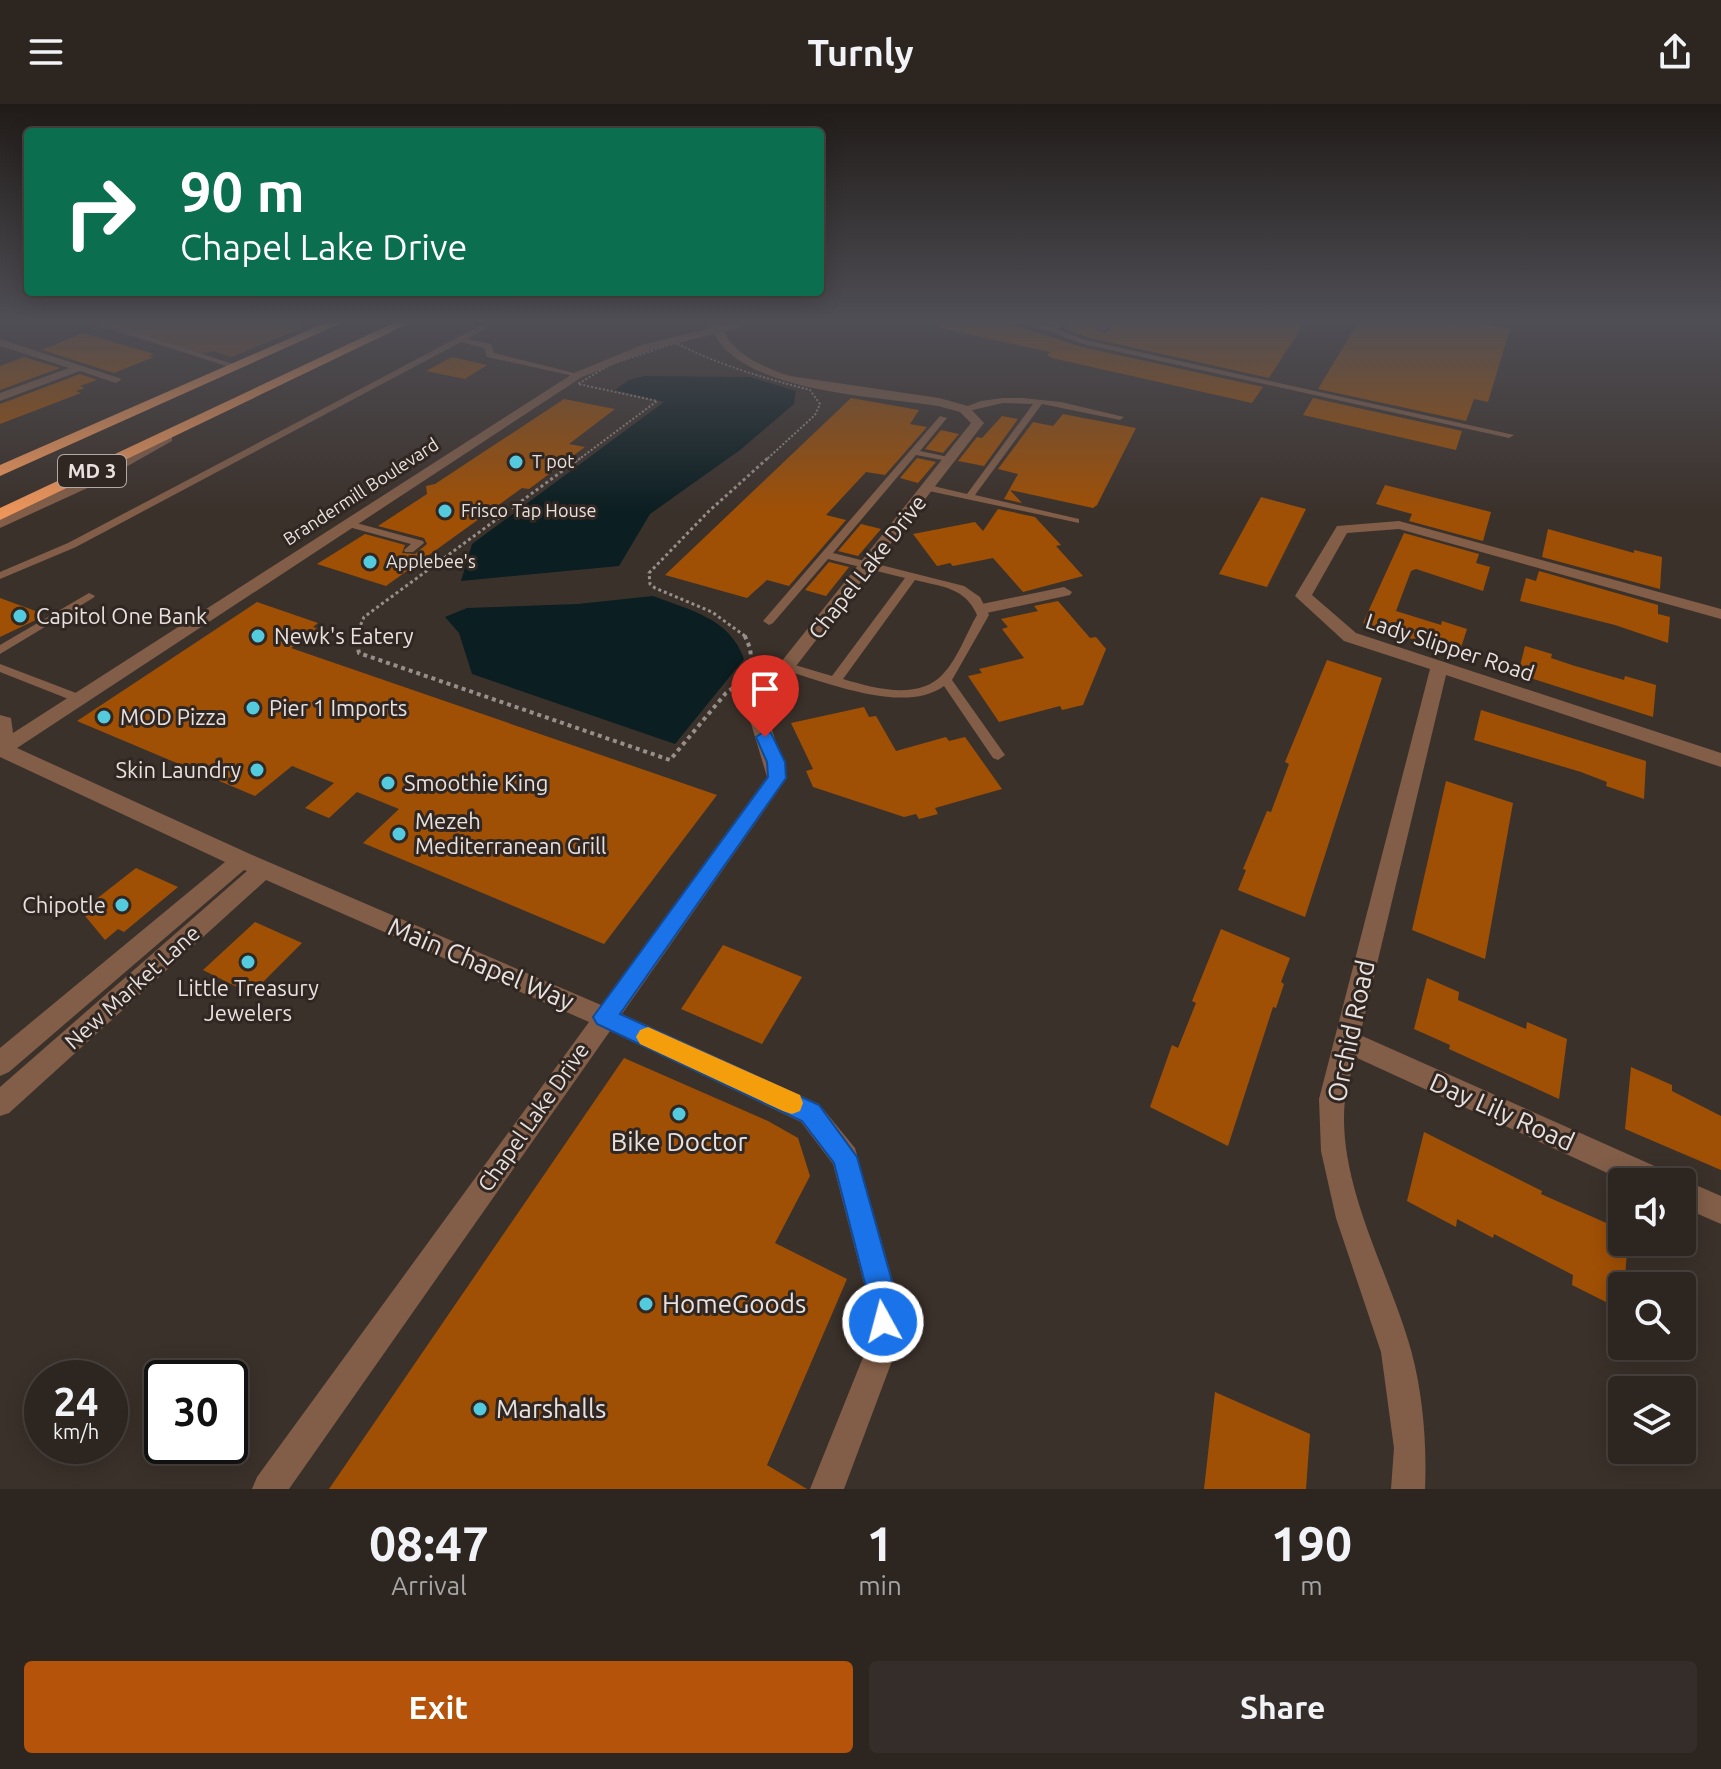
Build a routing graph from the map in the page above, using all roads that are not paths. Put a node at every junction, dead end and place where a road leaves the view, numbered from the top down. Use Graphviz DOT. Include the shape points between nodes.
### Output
graph roads {
  1 [pos="36,384"];
  2 [pos="200,384"];
  3 [pos="277,384"];
  4 [pos="374,384"];
  5 [pos="565,384"];
  6 [pos="824,384"];
  7 [pos="1274,384"];
  8 [pos="0,397"];
  9 [pos="1039,402"];
  10 [pos="953,413"];
  11 [pos="1120,417"];
  12 [pos="185,428"];
  13 [pos="1509,435"];
  14 [pos="914,452"];
  15 [pos="950,460"];
  16 [pos="0,474"];
  17 [pos="929,488"];
  18 [pos="969,497"];
  19 [pos="0,515"];
  20 [pos="1075,521"];
  21 [pos="0,524"];
  22 [pos="349,524"];
  23 [pos="409,550"];
  24 [pos="827,555"];
  25 [pos="867,564"];
  26 [pos="0,576"];
  27 [pos="912,576"];
  28 [pos="1064,592"];
  29 [pos="89,596"];
  30 [pos="982,609"];
  31 [pos="1721,614"];
  32 [pos="769,621"];
  33 [pos="0,650"];
  34 [pos="788,667"];
  35 [pos="1439,667"];
  36 [pos="0,668"];
  37 [pos="836,680"];
  38 [pos="946,680"];
  39 [pos="80,699"];
  40 [pos="0,721"];
  41 [pos="1,749"];
  42 [pos="998,755"];
  43 [pos="1721,760"];
  44 [pos="253,864"];
  45 [pos="604,1017"];
  46 [pos="1346,1041"];
  47 [pos="0,1064"];
  48 [pos="0,1104"];
  49 [pos="1627,1168"];
  50 [pos="1696,1199"];
  51 [pos="1721,1210"];
  52 [pos="269,1489"];
  53 [pos="827,1489"];
  54 [pos="1408,1489"];
  1 -- 8 [label="street"];
  2 -- 16 [label="highway, MD 3"];
  3 -- 12 [label="highway, MD 3"];
  4 -- 26 [label="lane" via="72,545"];
  5 -- 22 [label="street, Brandermill Boulevard"];
  6 -- 10 [label="street" via="904,394"];
  7 -- 13 [label="lane"];
  9 -- 10 [label="lane" via="1002,398"];
  9 -- 11 [label="lane"];
  9 -- 18 [label="lane"];
  10 -- 14 [label="lane"];
  10 -- 15 [label="street, Chapel Lake Drive" via="978,423"];
  12 -- 19 [label="highway, MD 3"];
  12 -- 21 [label="street"];
  14 -- 15 [label="lane"];
  14 -- 24 [label="lane"];
  15 -- 17 [label="street, Chapel Lake Drive"];
  17 -- 18 [label="lane"];
  17 -- 25 [label="street, Chapel Lake Drive"];
  18 -- 20 [label="lane"];
  22 -- 23 [label="lane" via="419,543"];
  22 -- 39 [label="street, Brandermill Boulevard"];
  24 -- 25 [label="lane"];
  24 -- 32 [label="lane"];
  25 -- 27 [label="lane"];
  25 -- 34 [label="street, Chapel Lake Drive"];
  27 -- 30 [label="lane" via="960,588"];
  27 -- 37 [label="lane"];
  28 -- 30 [label="street"];
  29 -- 33 [label="lane"];
  30 -- 38 [label="lane"];
  31 -- 35 [label="street, Lady Slipper Road" via="1399,525 1342,529 1303,596 1350,637"];
  34 -- 37 [label="lane"];
  34 -- 45 [label="street, Chapel Lake Drive" via="760,700 756,715 776,762 777,778"];
  35 -- 43 [label="street, Lady Slipper Road"];
  35 -- 46 [label="street, Orchid Road"];
  36 -- 39 [label="lane"];
  37 -- 38 [label="lane" via="912,695 932,691"];
  38 -- 42 [label="lane"];
  39 -- 41 [label="street, Brandermill Boulevard"];
  40 -- 41 [label="street"];
  41 -- 44 [label="street, Main Chapel Way"];
  44 -- 45 [label="street, Main Chapel Way"];
  44 -- 47 [label="street, New Market Lane"];
  44 -- 48 [label="street, New Market Lane"];
  45 -- 52 [label="street, Chapel Lake Drive"];
  45 -- 53 [label="street, Main Chapel Way" via="810,1113 845,1157 883,1299 883,1345"];
  46 -- 49 [label="street, Day Lily Road"];
  46 -- 54 [label="street, Orchid Road" via="1332,1099 1334,1151 1350,1218 1396,1352 1410,1448"];
  50 -- 51 [label="street"];
}
